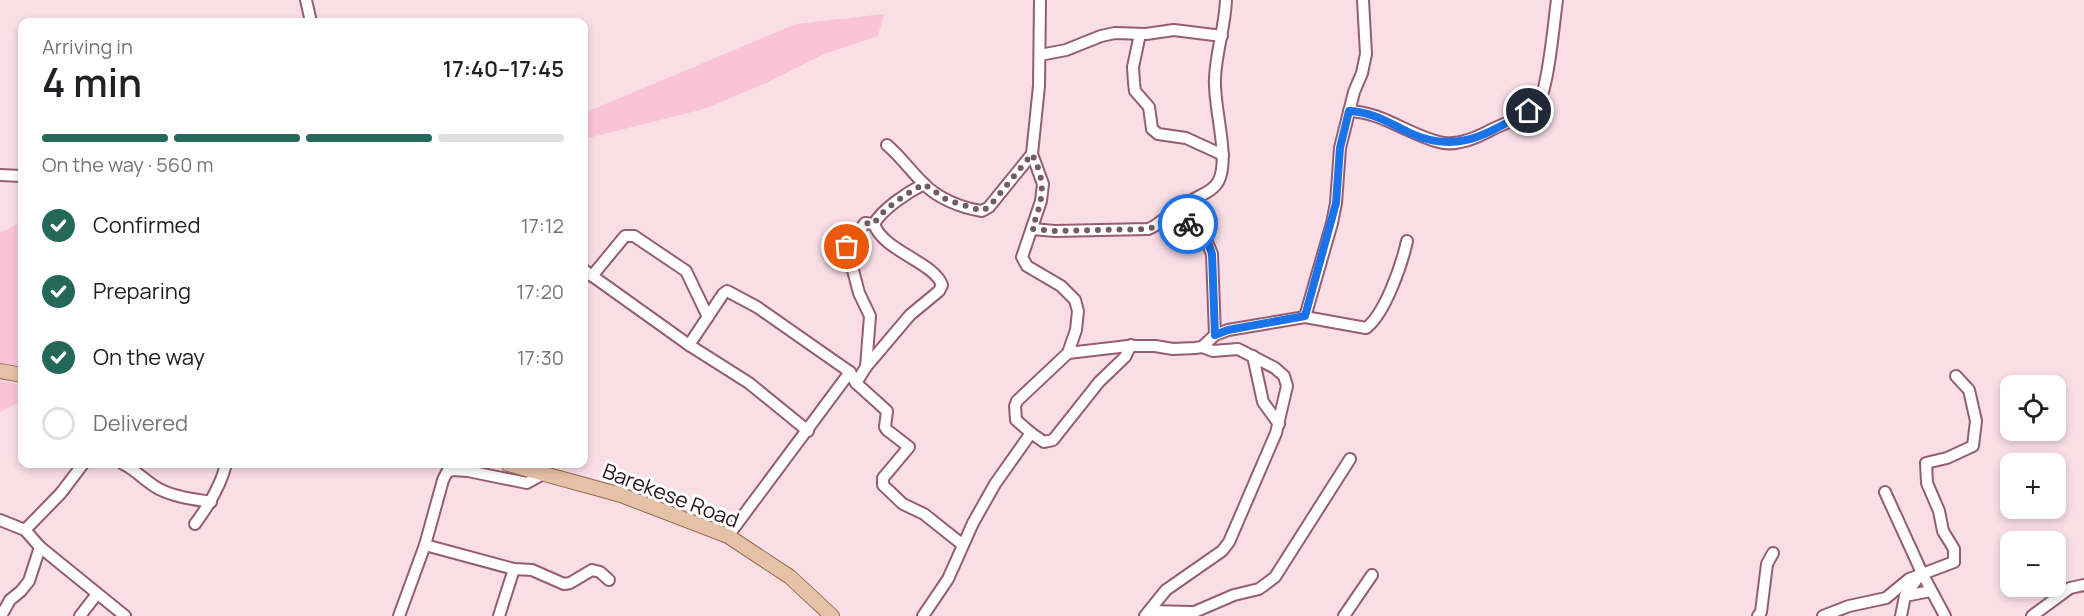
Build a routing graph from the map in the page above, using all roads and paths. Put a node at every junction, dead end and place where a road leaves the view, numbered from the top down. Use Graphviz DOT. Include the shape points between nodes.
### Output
graph roads {
  1 [pos="306,0"];
  2 [pos="1041,0"];
  3 [pos="1226,0"];
  4 [pos="1363,0"];
  5 [pos="1557,0"];
  6 [pos="310,18"];
  7 [pos="1140,33"];
  8 [pos="1222,36"];
  9 [pos="1040,55"];
  10 [pos="1349,111"];
  11 [pos="887,145"];
  12 [pos="1032,154"];
  13 [pos="1223,155"];
  14 [pos="0,175"];
  15 [pos="18,177"];
  16 [pos="924,184"];
  17 [pos="1181,212"];
  18 [pos="874,224"];
  19 [pos="1032,229"];
  20 [pos="1407,241"];
  21 [pos="588,273"];
  22 [pos="1305,316"];
  23 [pos="708,317"];
  24 [pos="1215,335"];
  25 [pos="689,345"];
  26 [pos="1131,345"];
  27 [pos="1202,347"];
  28 [pos="1068,354"];
  29 [pos="1253,356"];
  30 [pos="866,367"];
  31 [pos="0,370"];
  32 [pos="850,372"];
  33 [pos="18,374"];
  34 [pos="1956,376"];
  35 [pos="856,383"];
  36 [pos="1279,424"];
  37 [pos="808,431"];
  38 [pos="1031,433"];
  39 [pos="1350,459"];
  40 [pos="80,468"];
  41 [pos="130,468"];
  42 [pos="225,468"];
  43 [pos="524,468"];
  44 [pos="545,473"];
  45 [pos="1885,492"];
  46 [pos="211,502"];
  47 [pos="0,520"];
  48 [pos="195,524"];
  49 [pos="25,530"];
  50 [pos="728,536"];
  51 [pos="425,545"];
  52 [pos="963,545"];
  53 [pos="40,547"];
  54 [pos="1773,553"];
  55 [pos="514,569"];
  56 [pos="1922,573"];
  57 [pos="1372,575"];
  58 [pos="609,580"];
  59 [pos="2084,585"];
  60 [pos="1931,591"];
  61 [pos="97,594"];
  62 [pos="1905,596"];
  63 [pos="1148,614"];
  64 [pos="1189,614"];
  65 [pos="1760,615"];
  66 [pos="1,616"];
  67 [pos="80,616"];
  68 [pos="125,616"];
  69 [pos="399,616"];
  70 [pos="500,616"];
  71 [pos="832,616"];
  72 [pos="923,616"];
  73 [pos="1344,616"];
  74 [pos="1823,616"];
  75 [pos="1901,616"];
  76 [pos="1945,616"];
  77 [pos="2032,616"];
  1 -- 6 [label="street"];
  2 -- 9 [label="street"];
  3 -- 8 [label="street"];
  4 -- 10 [label="street" via="1366,54"];
  5 -- 10 [label="street" via="1541,100 1529,111 1477,137 1442,143 1412,134 1378,116"];
  7 -- 8 [label="street" via="1174,30"];
  7 -- 9 [label="street" via="1108,35"];
  7 -- 13 [label="street" via="1133,67 1135,91 1151,111 1152,129 1158,134 1186,138"];
  8 -- 13 [label="street" via="1215,78"];
  9 -- 12 [label="street"];
  10 -- 22 [label="street" via="1340,148 1336,203"];
  11 -- 16 [label="street"];
  12 -- 16 [label="street" via="982,211 947,200"];
  12 -- 19 [label="street" via="1043,184"];
  13 -- 17 [label="street" via="1218,183 1185,205"];
  14 -- 15 [label="street"];
  16 -- 18 [label="street" via="909,192"];
  17 -- 19 [label="street" via="1172,212 1148,229"];
  17 -- 24 [label="street" via="1208,242 1212,254"];
  18 -- 30 [label="street" via="865,223 847,247 859,293 870,316"];
  18 -- 30 [label="street" via="882,236 936,275 942,285 910,315"];
  19 -- 28 [label="street" via="1023,252 1024,262 1061,286 1077,305 1076,330"];
  20 -- 22 [label="street" via="1395,282 1366,328"];
  21 -- 23 [label="street" via="625,236 634,236 686,271"];
  21 -- 25 [label="street"];
  22 -- 24 [label="street"];
  23 -- 25 [label="street"];
  23 -- 32 [label="street" via="728,291"];
  24 -- 27 [label="street"];
  25 -- 37 [label="street" via="748,383"];
  26 -- 27 [label="street"];
  26 -- 28 [label="street"];
  26 -- 38 [label="street" via="1053,440 1044,442"];
  27 -- 29 [label="street" via="1214,351 1238,349"];
  28 -- 38 [label="street" via="1015,406 1016,420"];
  29 -- 36 [label="street" via="1263,402"];
  29 -- 36 [label="street" via="1284,376 1287,386"];
  30 -- 35 [label="street"];
  31 -- 33 [label="main road"];
  32 -- 35 [label="street"];
  32 -- 37 [label="street"];
  34 -- 56 [label="street" via="1969,390 1976,421 1973,446 1926,463 1927,483 1939,511 1942,531 1954,549 1954,562"];
  35 -- 52 [label="street" via="887,411 885,427 909,447 883,478 883,485 903,504 924,514"];
  36 -- 63 [label="street" via="1229,542 1166,590"];
  37 -- 50 [label="street"];
  38 -- 52 [label="street" via="995,484"];
  39 -- 64 [label="street" via="1275,577 1259,589"];
  40 -- 49 [label="street"];
  41 -- 46 [label="street" via="157,488 178,497"];
  42 -- 46 [label="street"];
  43 -- 44 [label="main road, Barekese Road"];
  44 -- 50 [label="main road, Barekese Road" via="621,495"];
  44 -- 51 [label="street" via="527,483 468,471 447,472"];
  45 -- 56 [label="street"];
  46 -- 48 [label="street"];
  47 -- 49 [label="street"];
  49 -- 53 [label="street"];
  50 -- 71 [label="main road, Barekese Road" via="790,577"];
  51 -- 55 [label="street"];
  51 -- 69 [label="street"];
  52 -- 72 [label="street" via="948,579"];
  53 -- 61 [label="street"];
  53 -- 66 [label="street" via="29,581"];
  54 -- 65 [label="street" via="1767,564"];
  55 -- 58 [label="street" via="532,570 564,584 592,570"];
  55 -- 70 [label="street"];
  56 -- 60 [label="street"];
  56 -- 62 [label="street"];
  56 -- 74 [label="street" via="1886,598"];
  57 -- 73 [label="street"];
  59 -- 77 [label="street" via="2070,588"];
  60 -- 62 [label="street"];
  60 -- 76 [label="street"];
  61 -- 67 [label="street"];
  61 -- 68 [label="street"];
  62 -- 75 [label="street"];
  63 -- 64 [label="street"];
}
